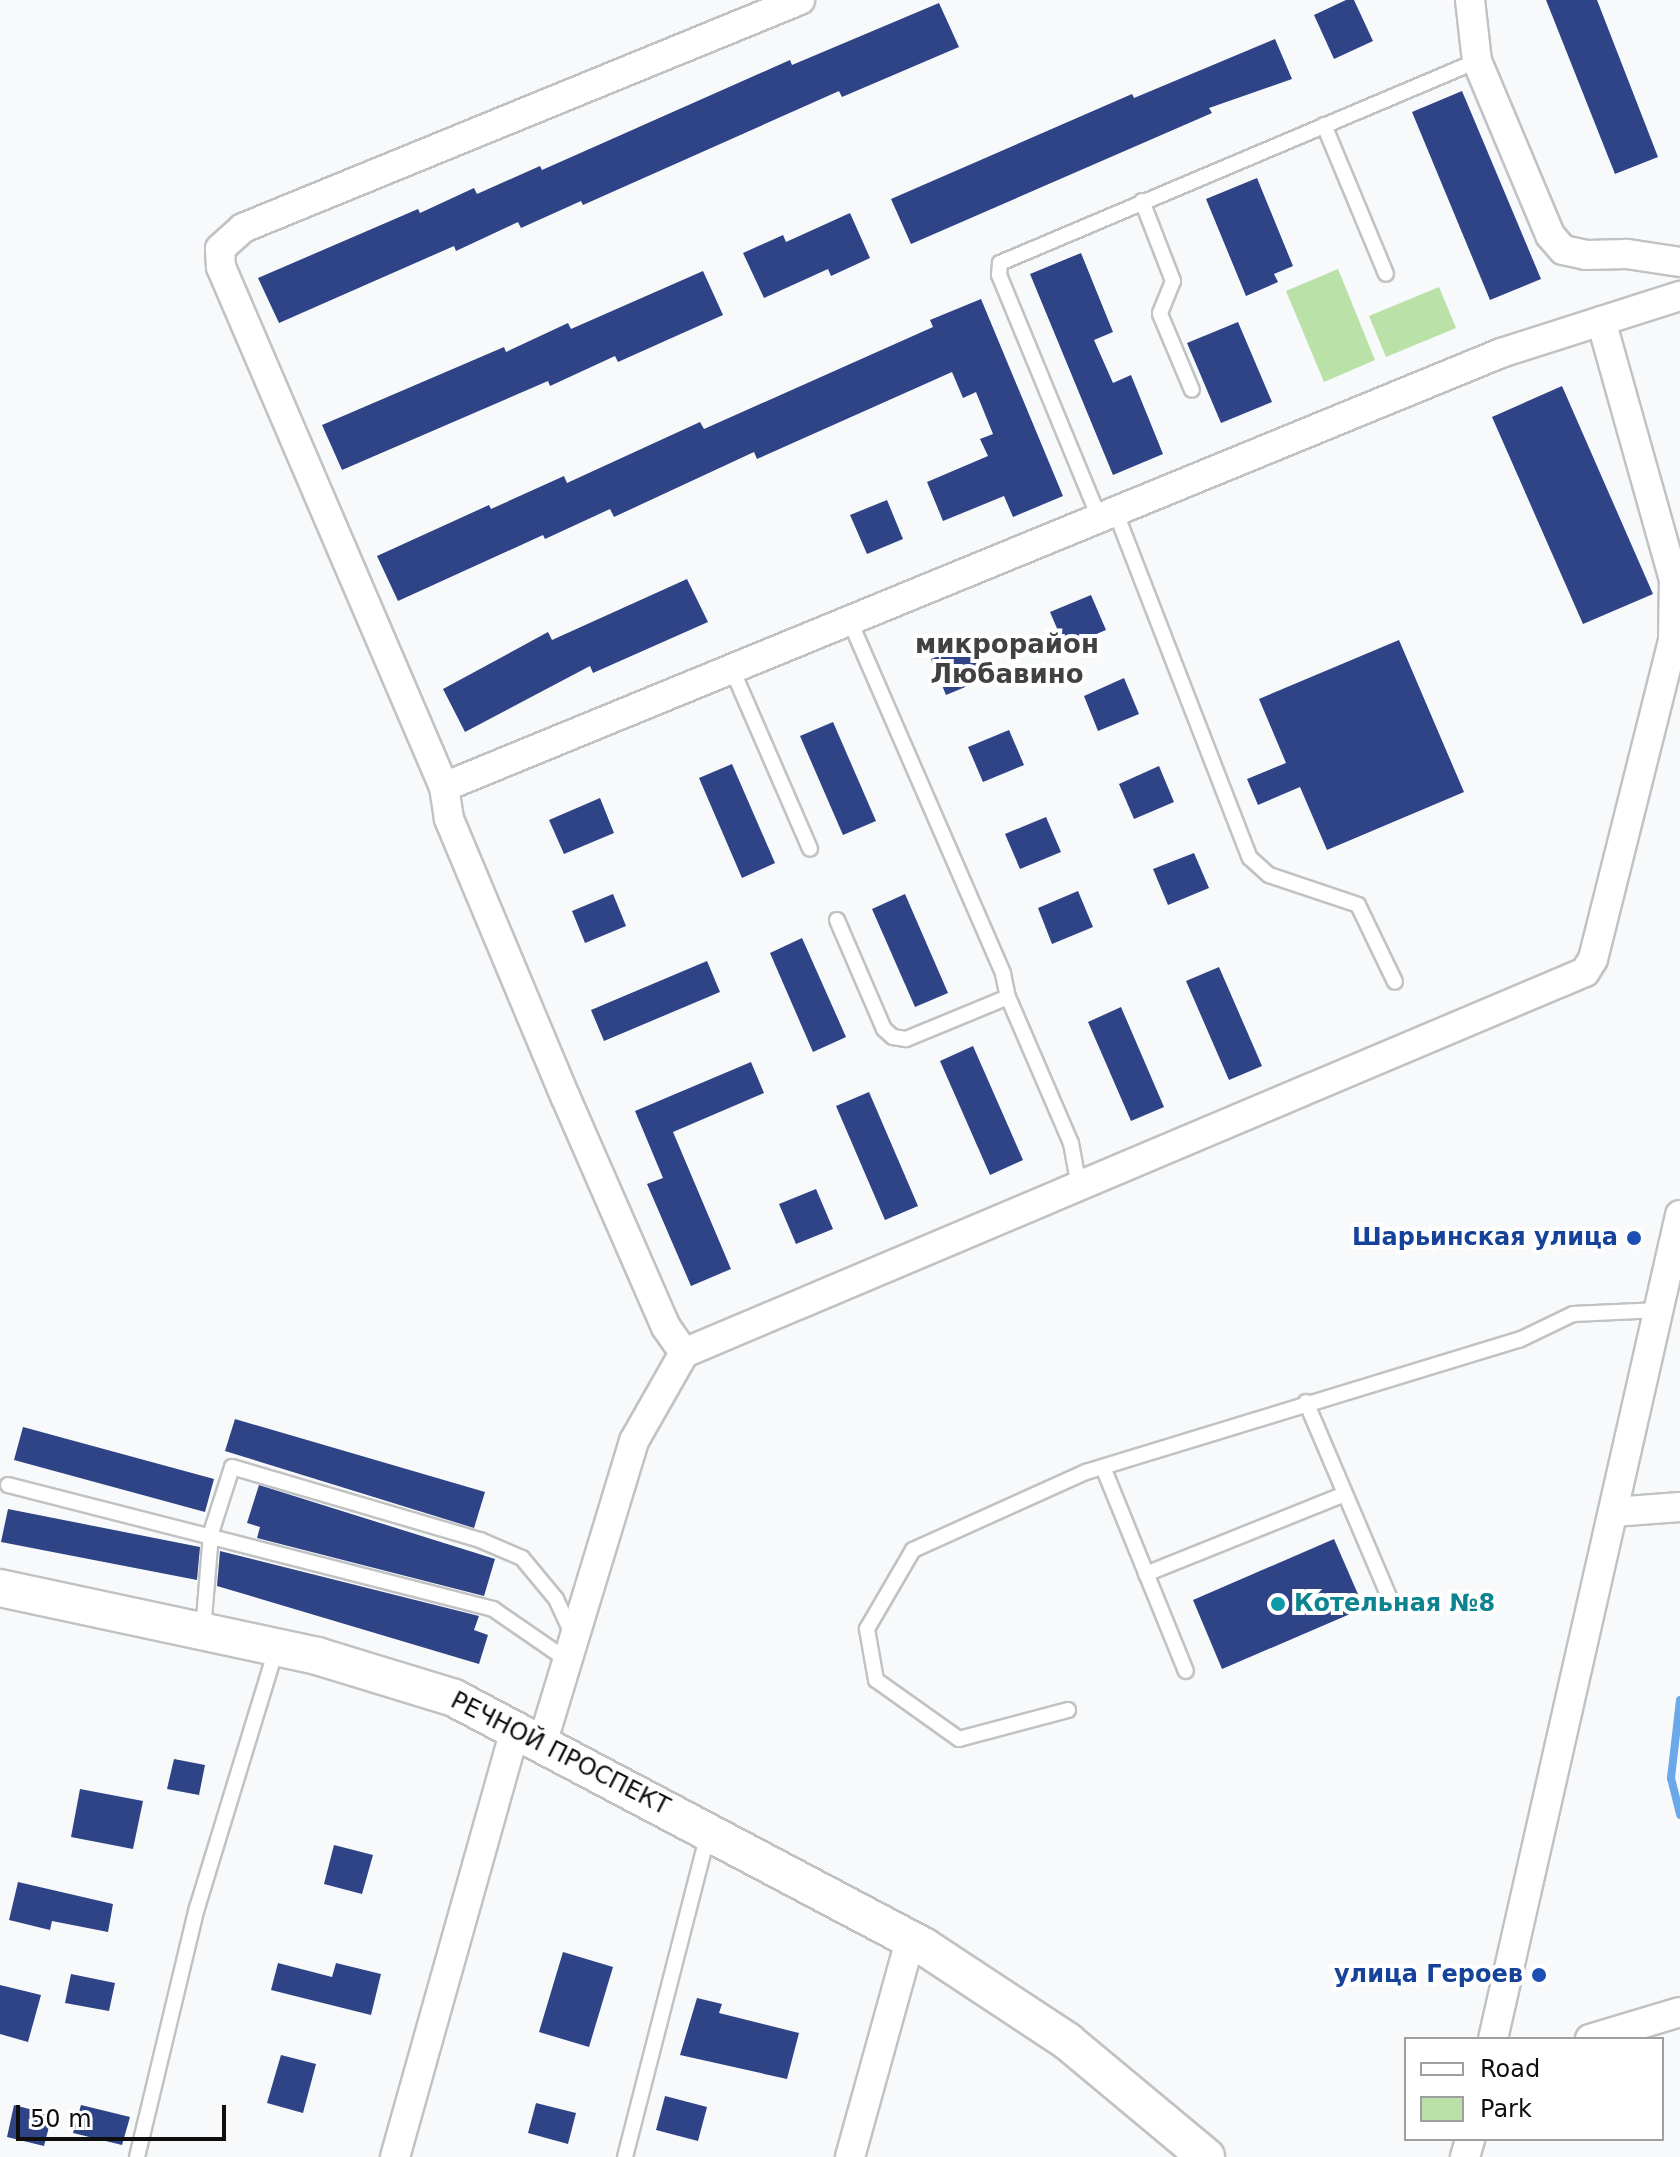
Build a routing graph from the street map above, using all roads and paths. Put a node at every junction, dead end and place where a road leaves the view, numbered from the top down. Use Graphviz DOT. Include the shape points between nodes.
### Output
graph roads {
  1 [pos="800,0"];
  2 [pos="1470,0"];
  3 [pos="1477,61"];
  4 [pos="1324,125"];
  5 [pos="1142,201"];
  6 [pos="1680,262"];
  7 [pos="1386,274"];
  8 [pos="1680,296"];
  9 [pos="1601,321"];
  10 [pos="1192,390"];
  11 [pos="1106,511"];
  12 [pos="849,618"];
  13 [pos="731,667"];
  14 [pos="444,787"];
  15 [pos="810,849"];
  16 [pos="837,920"];
  17 [pos="1395,982"];
  18 [pos="1008,997"];
  19 [pos="1079,1187"];
  20 [pos="1680,1215"];
  21 [pos="1660,1310"];
  22 [pos="684,1353"];
  23 [pos="1306,1402"];
  24 [pos="1103,1467"];
  25 [pos="8,1485"];
  26 [pos="1345,1494"];
  27 [pos="1680,1507"];
  28 [pos="1614,1512"];
  29 [pos="211,1533"];
  30 [pos="1146,1574"];
  31 [pos="0,1588"];
  32 [pos="1389,1597"];
  33 [pos="203,1631"];
  34 [pos="278,1647"];
  35 [pos="570,1649"];
  36 [pos="1186,1671"];
  37 [pos="1068,1710"];
  38 [pos="528,1737"];
  39 [pos="709,1830"];
  40 [pos="910,1940"];
  41 [pos="1680,2012"];
  42 [pos="1493,2037"];
  43 [pos="1597,2037"];
  44 [pos="137,2157"];
  45 [pos="395,2157"];
  46 [pos="625,2157"];
  47 [pos="850,2157"];
  48 [pos="1206,2157"];
  1 -- 14 [label="street" via="243,228 220,249 221,267"];
  2 -- 3 [label="street"];
  3 -- 4 [label="lane"];
  3 -- 6 [label="street" via="1550,235 1563,250"];
  4 -- 5 [label="lane"];
  4 -- 7 [label="lane"];
  5 -- 10 [label="lane" via="1173,281 1160,314"];
  5 -- 11 [label="lane" via="1000,263 999,275"];
  8 -- 9 [label="street"];
  9 -- 11 [label="street" via="1501,353"];
  9 -- 19 [label="street" via="1674,580 1673,641 1593,959 1572,981"];
  11 -- 12 [label="street"];
  11 -- 17 [label="lane" via="1250,858 1269,875 1358,905"];
  12 -- 13 [label="street"];
  12 -- 18 [label="lane" via="1003,974"];
  13 -- 14 [label="street"];
  13 -- 15 [label="lane"];
  14 -- 22 [label="street" via="449,819 565,1096 666,1327"];
  16 -- 18 [label="lane" via="884,1029 893,1037 906,1039"];
  18 -- 19 [label="lane" via="1071,1143"];
  19 -- 22 [label="street"];
  20 -- 21 [label="street"];
  21 -- 23 [label="lane" via="1573,1314 1519,1340"];
  21 -- 28 [label="street"];
  22 -- 35 [label="street" via="634,1441"];
  23 -- 24 [label="lane"];
  23 -- 26 [label="lane"];
  24 -- 30 [label="lane"];
  24 -- 37 [label="lane" via="913,1550 867,1629 876,1680 959,1739"];
  25 -- 29 [label="lane"];
  26 -- 30 [label="lane"];
  26 -- 32 [label="lane"];
  27 -- 28 [label="street"];
  28 -- 42 [label="street"];
  29 -- 33 [label="lane"];
  29 -- 35 [label="lane" via="493,1609"];
  29 -- 35 [label="lane" via="232,1467 480,1540 522,1558 556,1599"];
  30 -- 36 [label="lane"];
  31 -- 33 [label="street, РЕЧНОЙ ПРОСПЕКТ"];
  33 -- 34 [label="street, РЕЧНОЙ ПРОСПЕКТ"];
  34 -- 38 [label="street, РЕЧНОЙ ПРОСПЕКТ" via="454,1698"];
  34 -- 44 [label="lane" via="197,1908"];
  35 -- 38 [label="street"];
  38 -- 39 [label="street, РЕЧНОЙ ПРОСПЕКТ"];
  38 -- 45 [label="street"];
  39 -- 40 [label="street, РЕЧНОЙ ПРОСПЕКТ"];
  39 -- 46 [label="lane"];
  40 -- 47 [label="street"];
  40 -- 48 [label="street, РЕЧНОЙ ПРОСПЕКТ" via="1067,2041"];
  41 -- 43 [label="street"];
}
